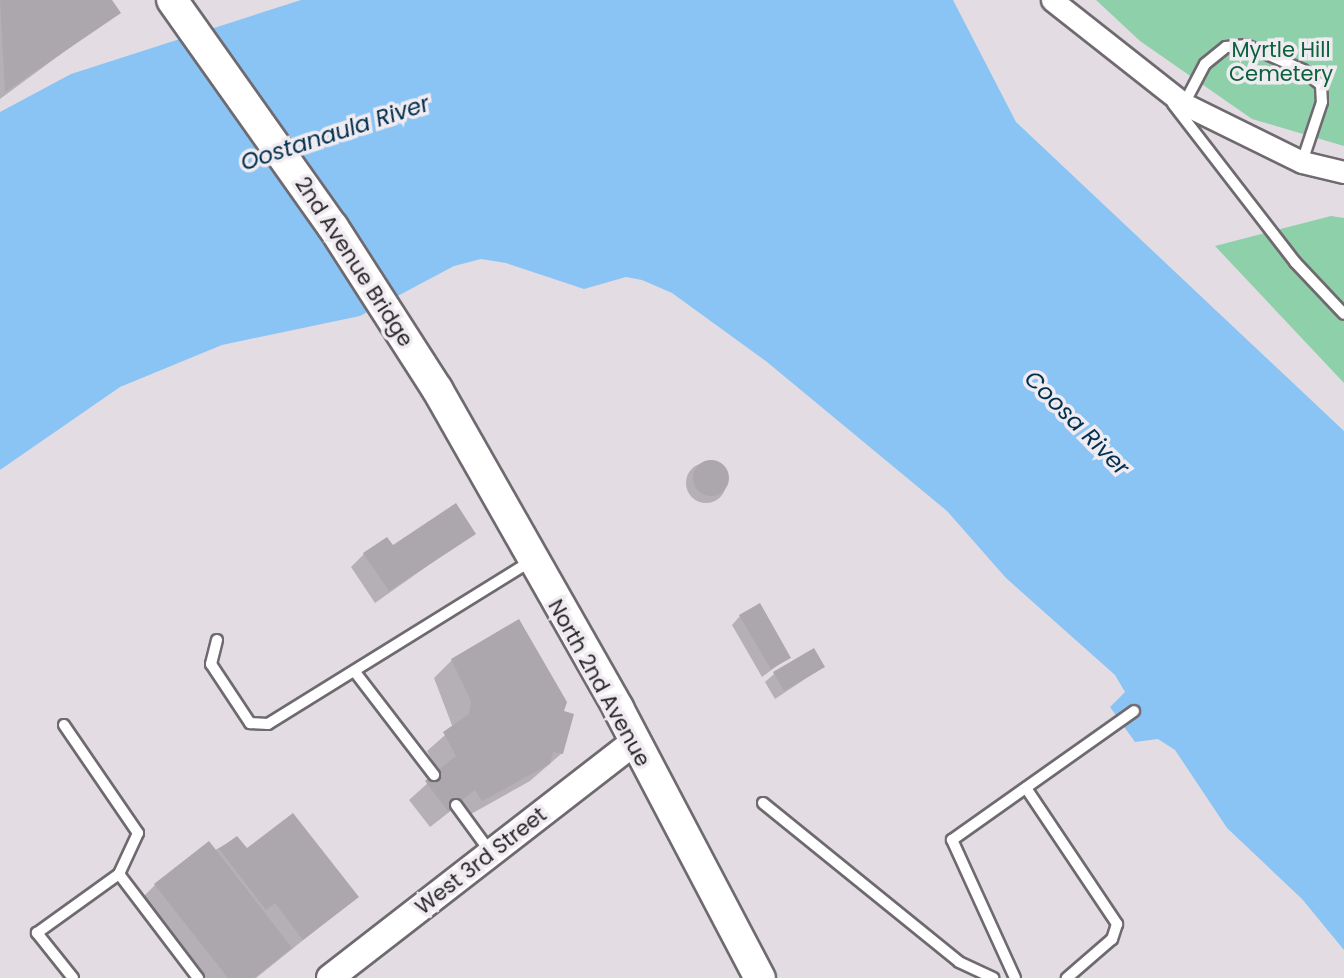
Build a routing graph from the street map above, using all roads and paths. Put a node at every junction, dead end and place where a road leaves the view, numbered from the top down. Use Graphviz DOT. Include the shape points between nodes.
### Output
graph roads {
  1 [pos="172,0"];
  2 [pos="1052,0"];
  3 [pos="1163,91"];
  4 [pos="1184,103"];
  5 [pos="1302,162"];
  6 [pos="1344,172"];
  7 [pos="1344,314"];
  8 [pos="437,389"];
  9 [pos="531,561"];
  10 [pos="217,640"];
  11 [pos="355,672"];
  12 [pos="1134,711"];
  13 [pos="64,725"];
  14 [pos="632,744"];
  15 [pos="434,775"];
  16 [pos="1026,788"];
  17 [pos="763,803"];
  18 [pos="456,805"];
  19 [pos="491,853"];
  20 [pos="119,874"];
  21 [pos="73,978"];
  22 [pos="198,978"];
  23 [pos="330,978"];
  24 [pos="760,978"];
  25 [pos="993,978"];
  26 [pos="1015,978"];
  27 [pos="1068,978"];
  1 -- 8 [label="main road, 2nd Avenue Bridge" via="333,227"];
  2 -- 3 [label="street"];
  3 -- 4 [label="street"];
  3 -- 7 [label="lane" via="1295,262"];
  4 -- 5 [label="street"];
  4 -- 5 [label="lane" via="1205,64 1226,47 1246,45 1303,70 1321,85 1322,102"];
  5 -- 6 [label="street"];
  8 -- 9 [label="main road, North 2nd Avenue"];
  9 -- 11 [label="lane"];
  9 -- 14 [label="main road, North 2nd Avenue"];
  10 -- 11 [label="lane" via="211,664 244,717 259,726"];
  11 -- 15 [label="lane"];
  12 -- 16 [label="lane"];
  13 -- 20 [label="lane" via="138,833"];
  14 -- 19 [label="street, West 3rd Street"];
  14 -- 24 [label="main road, North 2nd Avenue"];
  16 -- 26 [label="lane" via="952,840"];
  16 -- 27 [label="lane" via="1117,924 1112,939"];
  17 -- 25 [label="lane" via="959,962"];
  18 -- 19 [label="lane"];
  19 -- 23 [label="street, West 3rd Street"];
  20 -- 21 [label="lane" via="37,933"];
  20 -- 22 [label="lane"];
}
